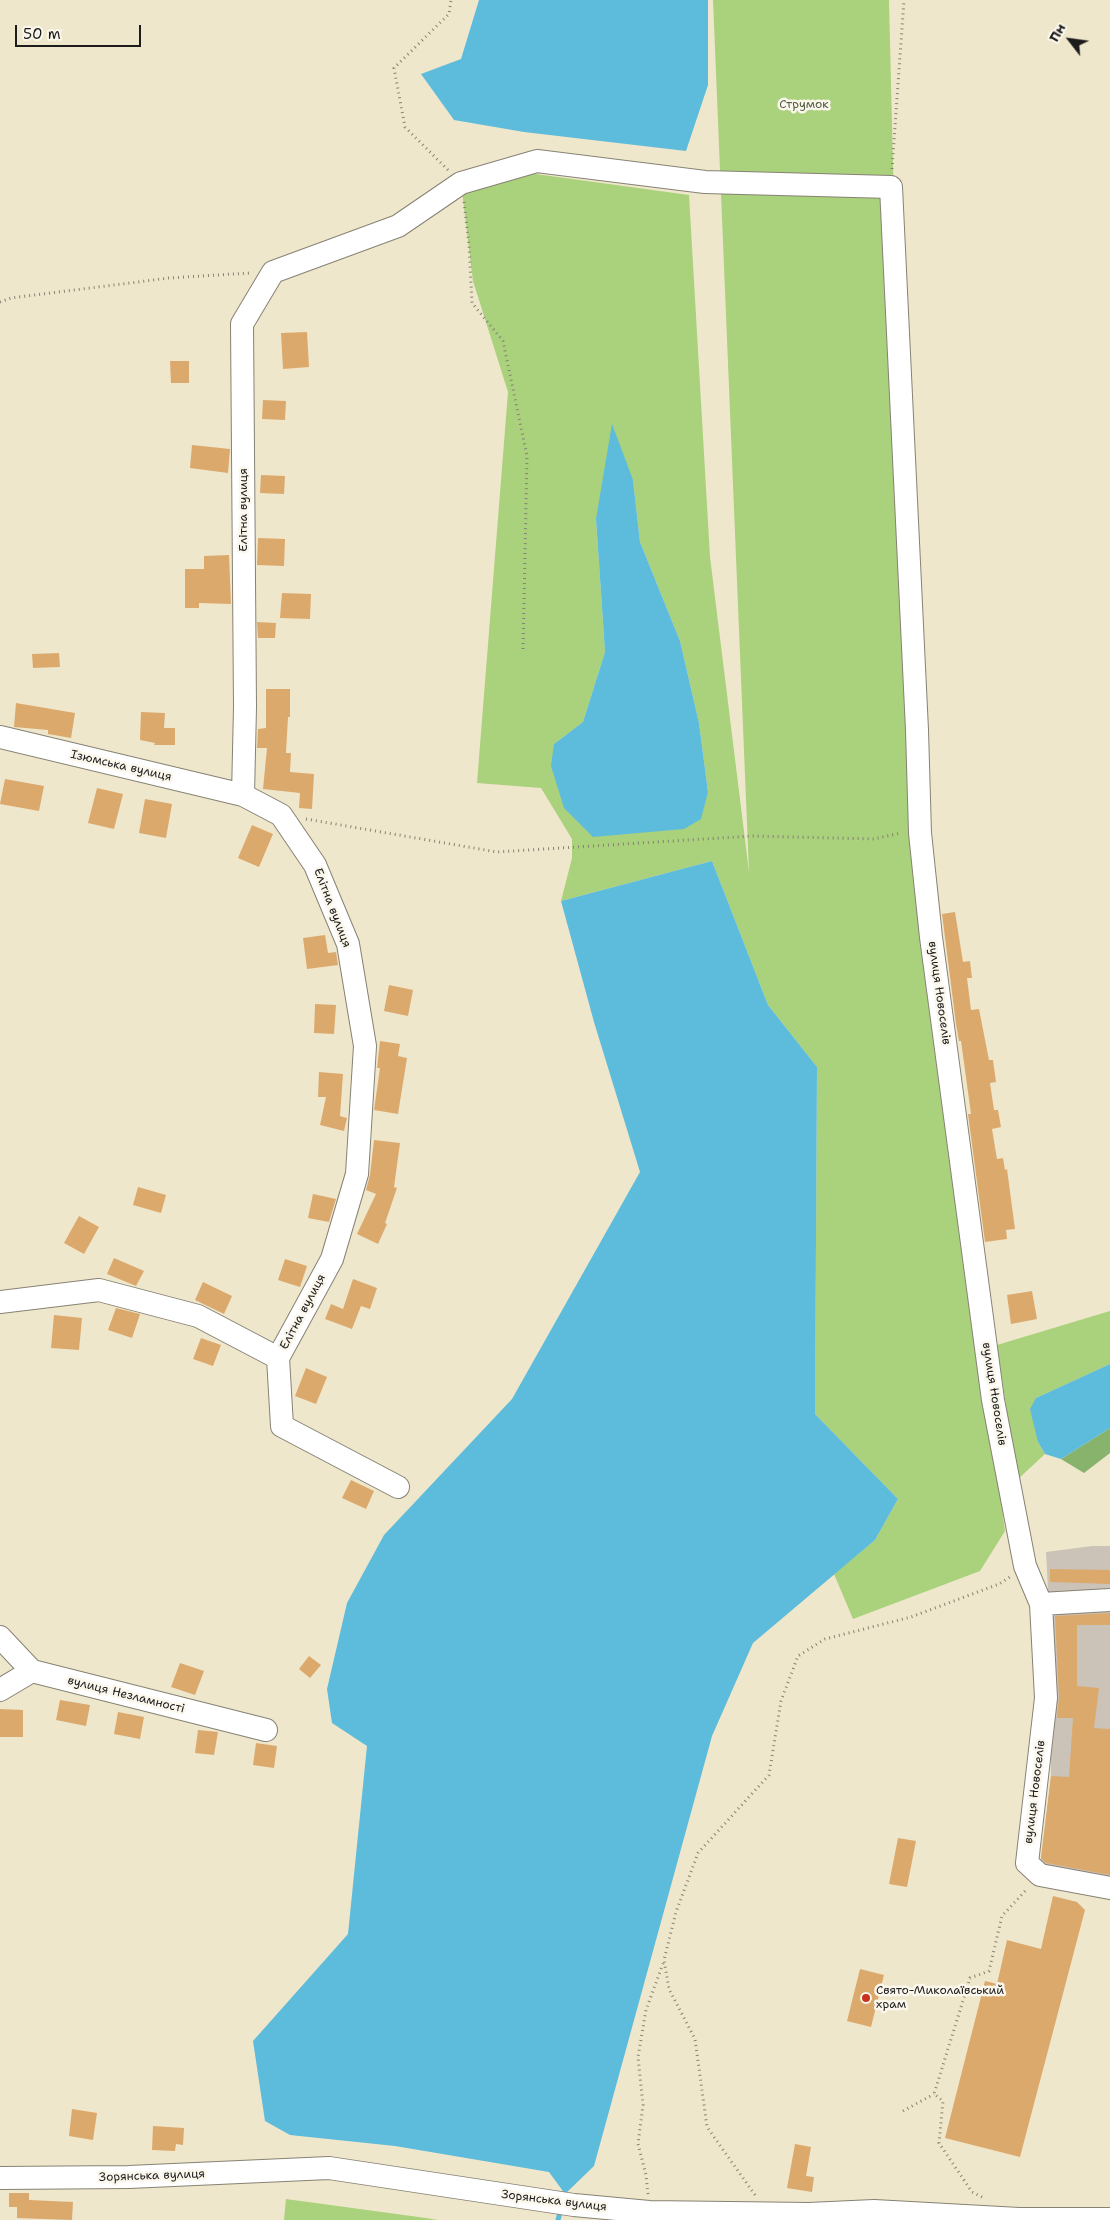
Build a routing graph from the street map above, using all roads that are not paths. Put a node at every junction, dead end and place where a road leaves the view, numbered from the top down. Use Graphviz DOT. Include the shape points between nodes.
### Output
graph roads {
  1 [pos="274,272"];
  2 [pos="0,737"];
  3 [pos="243,795"];
  4 [pos="0,1302"];
  5 [pos="278,1358"];
  6 [pos="398,1487"];
  7 [pos="1110,1600"];
  8 [pos="1041,1604"];
  9 [pos="0,1637"];
  10 [pos="32,1671"];
  11 [pos="0,1690"];
  12 [pos="266,1730"];
  13 [pos="1110,1888"];
  14 [pos="0,2178"];
  15 [pos="778,2215"];
  16 [pos="868,2215"];
  17 [pos="648,2216"];
  18 [pos="1110,2219"];
  19 [pos="1019,2220"];
  1 -- 3 [label="street, Елітна вулиця" via="242,324 246,706"];
  1 -- 8 [label="street, вулиця Новоселів" via="398,226 462,183 537,161 705,182 891,187 920,833 931,937 993,1400 1025,1566"];
  2 -- 3 [label="street, Ізюмська вулиця"];
  3 -- 5 [label="street, Елітна вулиця" via="281,815 315,865 348,944 364,1046 357,1174 332,1259"];
  4 -- 5 [label="street" via="99,1290 198,1316"];
  5 -- 6 [label="street, Елітна вулиця" via="282,1426"];
  7 -- 8 [label="street"];
  8 -- 13 [label="street, вулиця Новоселів" via="1046,1698 1027,1863 1040,1875"];
  9 -- 10 [label="street"];
  10 -- 11 [label="street"];
  10 -- 12 [label="street, вулиця Незламності"];
  14 -- 17 [label="street, Зорянська вулиця" via="129,2177 329,2168"];
  15 -- 16 [label="street, Зорянська вулиця"];
  15 -- 17 [label="street, Зорянська вулиця"];
  16 -- 19 [label="street, Зорянська вулиця"];
  18 -- 19 [label="street, Зорянська вулиця"];
}
